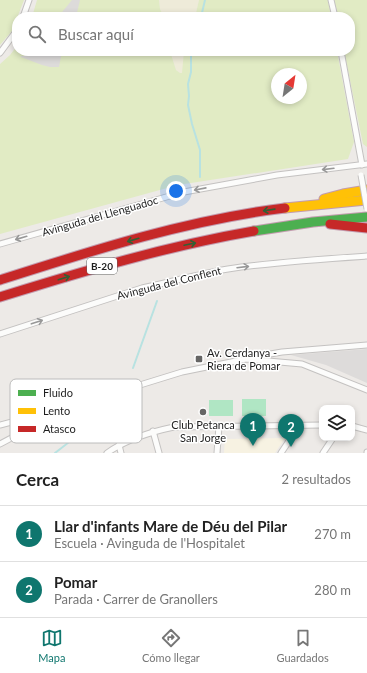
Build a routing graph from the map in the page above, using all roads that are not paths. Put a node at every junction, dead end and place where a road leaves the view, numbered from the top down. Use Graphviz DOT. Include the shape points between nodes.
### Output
graph roads {
  1 [pos="29,0"];
  2 [pos="331,0"];
  3 [pos="25,12"];
  4 [pos="334,12"];
  5 [pos="12,37"];
  6 [pos="0,53"];
  7 [pos="342,56"];
  8 [pos="365,165"];
  9 [pos="367,190"];
  10 [pos="367,200"];
  11 [pos="308,205"];
  12 [pos="367,209"];
  13 [pos="367,217"];
  14 [pos="312,222"];
  15 [pos="367,228"];
  16 [pos="0,244"];
  17 [pos="367,256"];
  18 [pos="0,280"];
  19 [pos="0,297"];
  20 [pos="0,334"];
  21 [pos="367,345"];
  22 [pos="246,358"];
  23 [pos="142,384"];
  24 [pos="367,390"];
  25 [pos="10,422"];
  26 [pos="0,425"];
  27 [pos="319,425"];
  28 [pos="219,426"];
  29 [pos="299,426"];
  30 [pos="355,427"];
  31 [pos="367,430"];
  32 [pos="153,431"];
  33 [pos="142,436"];
  34 [pos="10,439"];
  35 [pos="331,441"];
  36 [pos="124,443"];
  37 [pos="0,444"];
  38 [pos="119,445"];
  39 [pos="106,453"];
  40 [pos="121,453"];
  41 [pos="159,453"];
  42 [pos="217,453"];
  43 [pos="281,453"];
  44 [pos="323,453"];
  1 -- 3 [label="street"];
  2 -- 4 [label="street"];
  5 -- 6 [label="street"];
  7 -- 8 [label="street"];
  8 -- 12 [label="street, bridge" via="361,175"];
  8 -- 16 [label="street, Avinguda del Llenguadoc, one-way" via="277,174 184,192"];
  9 -- 11 [label="highway" via="343,194"];
  10 -- 11 [label="highway, B-20"];
  11 -- 18 [label="highway, B-20, one-way" via="242,214 150,235"];
  13 -- 14 [label="highway, B-20"];
  14 -- 15 [label="highway"];
  19 -- 14 [label="highway, B-20, one-way" via="155,252 241,233"];
  20 -- 17 [label="street, Avinguda del Conflent, one-way" via="142,288 195,275 289,261"];
  21 -- 22 [label="street" via="282,352"];
  22 -- 23 [label="street" via="182,372"];
  22 -- 24 [label="street" via="302,364"];
  25 -- 26 [label="street"];
  27 -- 29 [label="street"];
  28 -- 29 [label="street"];
  28 -- 32 [label="street" via="174,427"];
  28 -- 42 [label="street"];
  29 -- 43 [label="street"];
  30 -- 31 [label="street"];
  32 -- 33 [label="street"];
  32 -- 41 [label="street"];
  34 -- 37 [label="street"];
  35 -- 44 [label="street"];
  36 -- 38 [label="street"];
  38 -- 39 [label="street"];
  38 -- 40 [label="street"];
}
